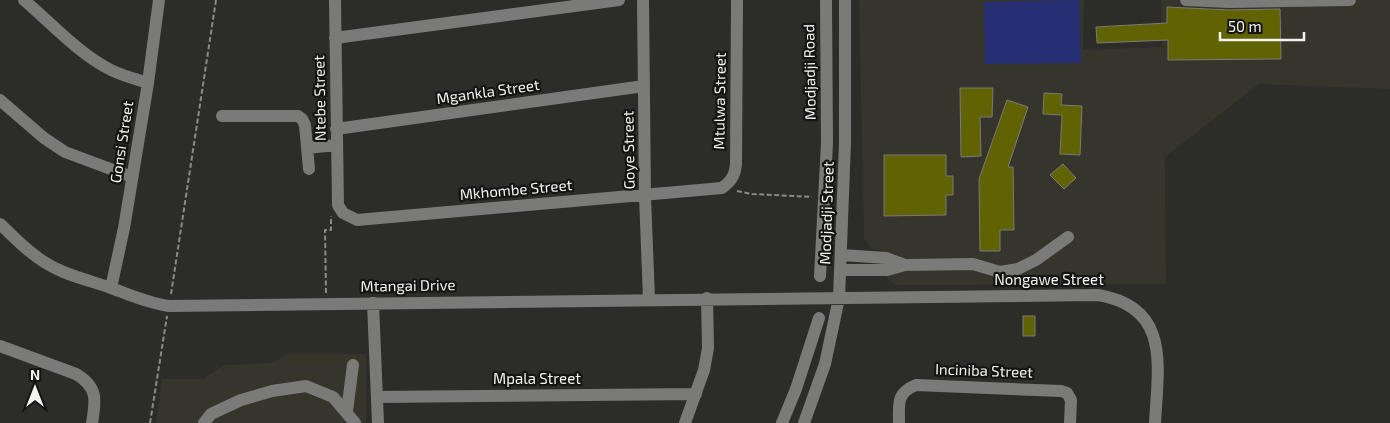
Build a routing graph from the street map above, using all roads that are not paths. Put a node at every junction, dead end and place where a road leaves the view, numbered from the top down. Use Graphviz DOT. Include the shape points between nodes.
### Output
graph roads {
  1 [pos="24,0"];
  2 [pos="159,0"];
  3 [pos="335,0"];
  4 [pos="619,0"];
  5 [pos="643,0"];
  6 [pos="737,0"];
  7 [pos="826,0"];
  8 [pos="845,0"];
  9 [pos="1186,0"];
  10 [pos="1350,0"];
  11 [pos="335,38"];
  12 [pos="148,83"];
  13 [pos="644,86"];
  14 [pos="0,100"];
  15 [pos="222,116"];
  16 [pos="336,129"];
  17 [pos="827,143"];
  18 [pos="845,143"];
  19 [pos="336,145"];
  20 [pos="307,148"];
  21 [pos="309,168"];
  22 [pos="132,177"];
  23 [pos="712,190"];
  24 [pos="337,196"];
  25 [pos="645,196"];
  26 [pos="0,224"];
  27 [pos="1068,236"];
  28 [pos="842,255"];
  29 [pos="905,265"];
  30 [pos="841,270"];
  31 [pos="820,276"];
  32 [pos="111,288"];
  33 [pos="707,298"];
  34 [pos="839,298"];
  35 [pos="649,299"];
  36 [pos="373,302"];
  37 [pos="819,318"];
  38 [pos="0,346"];
  39 [pos="353,365"];
  40 [pos="796,389"];
  41 [pos="696,394"];
  42 [pos="814,396"];
  43 [pos="377,397"];
  44 [pos="347,411"];
  45 [pos="92,423"];
  46 [pos="204,423"];
  47 [pos="355,423"];
  48 [pos="378,423"];
  49 [pos="685,423"];
  50 [pos="782,423"];
  51 [pos="804,423"];
  52 [pos="899,423"];
  53 [pos="1070,423"];
  54 [pos="1155,423"];
  1 -- 12 [label="street" via="100,64"];
  2 -- 12 [label="street, Gonsi Street"];
  3 -- 11 [label="street, Ntebe Street"];
  4 -- 11 [label="street"];
  5 -- 13 [label="street, Goye Street"];
  6 -- 23 [label="street, Mtulwa Street" via="735,173 722,188"];
  7 -- 17 [label="street, Modjadji Road"];
  8 -- 18 [label="street, Modjadji Street"];
  9 -- 10 [label="street"];
  11 -- 16 [label="street, Ntebe Street"];
  12 -- 22 [label="street, Gonsi Street"];
  13 -- 16 [label="street, Mgankla Street"];
  13 -- 25 [label="street, Goye Street"];
  14 -- 22 [label="street" via="65,152"];
  15 -- 20 [label="street" via="298,116 305,124"];
  16 -- 19 [label="street, Ntebe Street"];
  17 -- 18 [label="street"];
  17 -- 31 [label="street, Modjadji Road"];
  18 -- 28 [label="street, Modjadji Street"];
  19 -- 20 [label="street"];
  19 -- 24 [label="street, Ntebe Street"];
  20 -- 21 [label="street"];
  22 -- 32 [label="street, Gonsi Street"];
  23 -- 25 [label="street, Mkhombe Street"];
  24 -- 25 [label="street, Mkhombe Street" via="341,210 357,220"];
  25 -- 35 [label="street, Goye Street"];
  26 -- 32 [label="street, Mtangai Drive" via="37,258 76,277"];
  27 -- 29 [label="street" via="1018,269 1000,272 973,264"];
  28 -- 29 [label="street" via="886,258"];
  28 -- 30 [label="street, Modjadji Street"];
  29 -- 30 [label="street" via="887,270"];
  30 -- 34 [label="street, Modjadji Street"];
  32 -- 36 [label="street, Mtangai Drive" via="169,306"];
  33 -- 34 [label="street, Mtangai Drive"];
  33 -- 35 [label="street, Mtangai Drive"];
  33 -- 41 [label="street" via="708,348"];
  34 -- 42 [label="street, Modjadji Street" via="825,364"];
  34 -- 54 [label="street, Nongawe Street" via="1113,297 1140,313 1155,338"];
  35 -- 36 [label="street, Mtangai Drive"];
  36 -- 43 [label="street"];
  37 -- 40 [label="street"];
  38 -- 45 [label="street" via="83,378 92,386 94,396"];
  39 -- 44 [label="street"];
  40 -- 42 [label="street"];
  40 -- 50 [label="street"];
  41 -- 43 [label="street, Mpala Street"];
  41 -- 49 [label="street"];
  42 -- 51 [label="street, Modjadji Street"];
  43 -- 48 [label="street"];
  44 -- 46 [label="street" via="333,397 306,386 272,390 241,400 211,414"];
  44 -- 47 [label="street"];
  52 -- 53 [label="street, Inciniba Street" via="900,398 903,392 916,385 1061,390 1070,400"];
}
